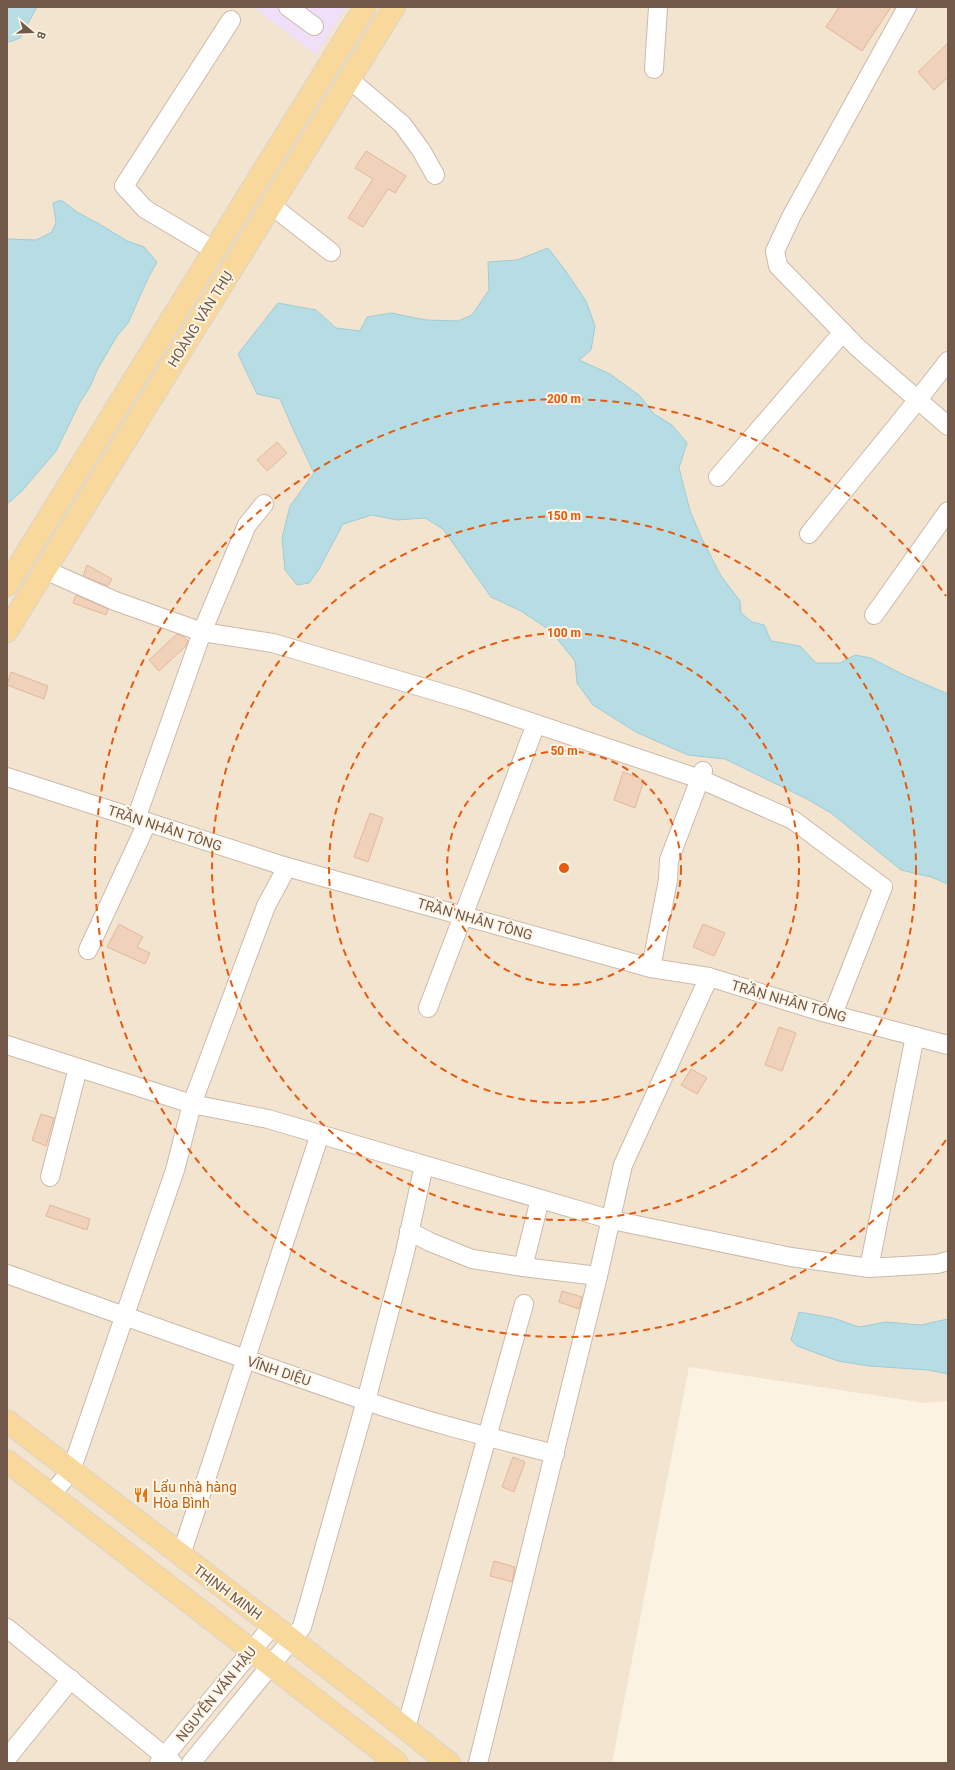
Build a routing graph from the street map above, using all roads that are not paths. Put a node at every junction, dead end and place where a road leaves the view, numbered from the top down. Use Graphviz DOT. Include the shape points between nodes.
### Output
graph roads {
  1 [pos="288,7"];
  2 [pos="365,7"];
  3 [pos="394,7"];
  4 [pos="658,7"];
  5 [pos="907,7"];
  6 [pos="231,20"];
  7 [pos="314,26"];
  8 [pos="654,69"];
  9 [pos="349,78"];
  10 [pos="435,175"];
  11 [pos="270,205"];
  12 [pos="214,250"];
  13 [pos="331,252"];
  14 [pos="843,332"];
  15 [pos="948,361"];
  16 [pos="918,400"];
  17 [pos="948,426"];
  18 [pos="97,440"];
  19 [pos="117,453"];
  20 [pos="718,477"];
  21 [pos="264,504"];
  22 [pos="948,511"];
  23 [pos="809,534"];
  24 [pos="45,570"];
  25 [pos="7,585"];
  26 [pos="874,615"];
  27 [pos="7,631"];
  28 [pos="202,632"];
  29 [pos="536,724"];
  30 [pos="702,775"];
  31 [pos="7,777"];
  32 [pos="142,821"];
  33 [pos="287,867"];
  34 [pos="462,915"];
  35 [pos="88,950"];
  36 [pos="651,968"];
  37 [pos="709,977"];
  38 [pos="428,1008"];
  39 [pos="833,1014"];
  40 [pos="915,1036"];
  41 [pos="7,1045"];
  42 [pos="948,1045"];
  43 [pos="78,1068"];
  44 [pos="192,1104"];
  45 [pos="320,1134"];
  46 [pos="424,1165"];
  47 [pos="50,1177"];
  48 [pos="540,1199"];
  49 [pos="612,1220"];
  50 [pos="409,1231"];
  51 [pos="948,1261"];
  52 [pos="523,1267"];
  53 [pos="869,1268"];
  54 [pos="7,1274"];
  55 [pos="598,1276"];
  56 [pos="524,1304"];
  57 [pos="124,1316"];
  58 [pos="245,1360"];
  59 [pos="366,1401"];
  60 [pos="7,1421"];
  61 [pos="487,1436"];
  62 [pos="555,1454"];
  63 [pos="7,1461"];
  64 [pos="71,1471"];
  65 [pos="50,1496"];
  66 [pos="181,1555"];
  67 [pos="273,1625"];
  68 [pos="7,1628"];
  69 [pos="292,1640"];
  70 [pos="251,1651"];
  71 [pos="271,1666"];
  72 [pos="71,1679"];
  73 [pos="406,1728"];
  74 [pos="7,1758"];
  75 [pos="166,1761"];
  76 [pos="191,1763"];
  77 [pos="397,1763"];
  78 [pos="449,1763"];
  79 [pos="478,1763"];
  1 -- 7 [label="street"];
  2 -- 12 [label="main road, HOÀNG VĂN THỤ"];
  3 -- 9 [label="main road, HOÀNG VĂN THỤ"];
  4 -- 8 [label="street"];
  5 -- 14 [label="street" via="792,215 775,251 778,266"];
  6 -- 12 [label="street" via="124,186 145,209"];
  9 -- 10 [label="street" via="402,124 422,150"];
  9 -- 11 [label="main road, HOÀNG VĂN THỤ"];
  11 -- 13 [label="street"];
  11 -- 19 [label="main road, HOÀNG VĂN THỤ"];
  12 -- 18 [label="main road, HOÀNG VĂN THỤ"];
  14 -- 16 [label="street"];
  14 -- 20 [label="street"];
  15 -- 16 [label="street"];
  16 -- 17 [label="street"];
  16 -- 23 [label="street"];
  18 -- 19 [label="main road"];
  18 -- 25 [label="main road, HOÀNG VĂN THỤ"];
  19 -- 24 [label="main road, HOÀNG VĂN THỤ"];
  21 -- 28 [label="street" via="247,525"];
  22 -- 26 [label="street"];
  24 -- 27 [label="main road, HOÀNG VĂN THỤ"];
  24 -- 28 [label="street" via="115,601"];
  28 -- 29 [label="street" via="273,643 465,700"];
  28 -- 32 [label="street"];
  29 -- 30 [label="street"];
  29 -- 34 [label="street"];
  30 -- 36 [label="street" via="668,860 668,880"];
  30 -- 39 [label="street" via="793,820 883,886"];
  31 -- 32 [label="street, TRẦN NHÂN TÔNG"];
  32 -- 33 [label="street, TRẦN NHÂN TÔNG"];
  32 -- 35 [label="street"];
  33 -- 34 [label="street, TRẦN NHÂN TÔNG"];
  33 -- 44 [label="street" via="266,906"];
  34 -- 36 [label="street, TRẦN NHÂN TÔNG"];
  34 -- 38 [label="street"];
  36 -- 37 [label="street, TRẦN NHÂN TÔNG"];
  37 -- 39 [label="street, TRẦN NHÂN TÔNG"];
  37 -- 49 [label="street" via="623,1165"];
  39 -- 40 [label="street, TRẦN NHÂN TÔNG"];
  40 -- 42 [label="street, TRẦN NHÂN TÔNG"];
  40 -- 53 [label="street"];
  41 -- 43 [label="street"];
  43 -- 44 [label="street"];
  43 -- 47 [label="street"];
  44 -- 45 [label="street" via="268,1119"];
  44 -- 57 [label="street" via="175,1170"];
  45 -- 46 [label="street"];
  45 -- 58 [label="street"];
  46 -- 48 [label="street"];
  46 -- 50 [label="street, NGUYỄN VĂN HẬU"];
  48 -- 49 [label="street"];
  48 -- 52 [label="street"];
  49 -- 53 [label="street" via="791,1257"];
  49 -- 55 [label="street"];
  50 -- 52 [label="street" via="472,1259"];
  50 -- 59 [label="street, NGUYỄN VĂN HẬU"];
  51 -- 53 [label="street" via="937,1264"];
  52 -- 55 [label="street"];
  54 -- 57 [label="street, VĨNH DIỆU"];
  55 -- 62 [label="street"];
  56 -- 61 [label="street"];
  57 -- 58 [label="street, VĨNH DIỆU"];
  57 -- 64 [label="street"];
  58 -- 59 [label="street, VĨNH DIỆU"];
  58 -- 66 [label="street"];
  59 -- 61 [label="street, VĨNH DIỆU"];
  59 -- 69 [label="street, NGUYỄN VĂN HẬU" via="302,1627"];
  60 -- 64 [label="main road, THỊNH MINH"];
  61 -- 62 [label="street, VĨNH DIỆU"];
  61 -- 73 [label="street"];
  62 -- 79 [label="street"];
  63 -- 65 [label="main road"];
  64 -- 65 [label="street"];
  64 -- 66 [label="main road, THỊNH MINH"];
  65 -- 70 [label="main road"];
  66 -- 67 [label="main road, THỊNH MINH"];
  67 -- 69 [label="main road, THỊNH MINH"];
  67 -- 70 [label="street, NGUYỄN VĂN HẬU"];
  68 -- 72 [label="street"];
  69 -- 71 [label="street, NGUYỄN VĂN HẬU"];
  69 -- 73 [label="main road, THỊNH MINH"];
  70 -- 71 [label="main road"];
  70 -- 75 [label="street, NGUYỄN VĂN HẬU"];
  71 -- 76 [label="street, NGUYỄN VĂN HẬU"];
  71 -- 77 [label="main road"];
  72 -- 74 [label="street"];
  72 -- 75 [label="street"];
  73 -- 78 [label="main road, THỊNH MINH"];
}
